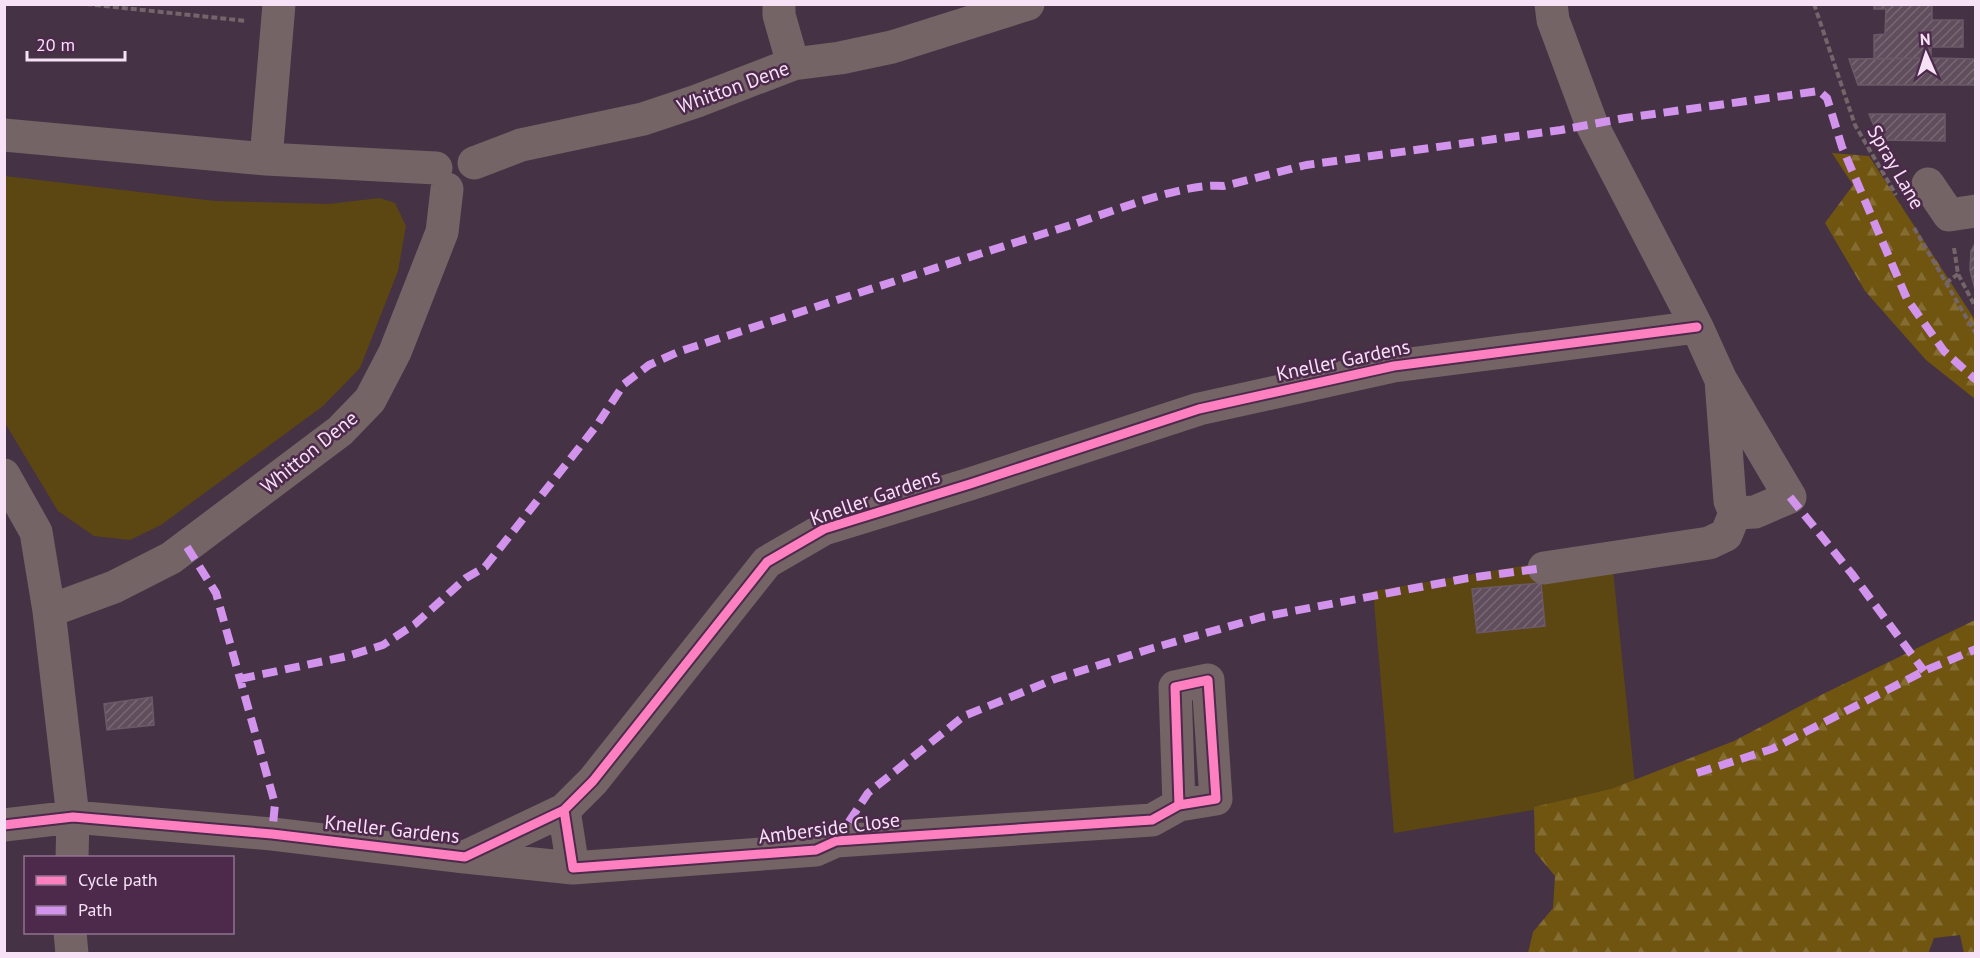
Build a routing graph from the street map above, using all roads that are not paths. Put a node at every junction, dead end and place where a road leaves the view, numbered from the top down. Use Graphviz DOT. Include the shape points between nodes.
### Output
graph roads {
  1 [pos="779,4"];
  2 [pos="1028,4"];
  3 [pos="1551,4"];
  4 [pos="278,14"];
  5 [pos="793,64"];
  6 [pos="4,135"];
  7 [pos="266,159"];
  8 [pos="442,178"];
  9 [pos="1928,184"];
  10 [pos="1962,213"];
  11 [pos="1697,327"];
  12 [pos="1721,380"];
  13 [pos="4,475"];
  14 [pos="1735,513"];
  15 [pos="1544,568"];
  16 [pos="49,611"];
  17 [pos="1179,805"];
  18 [pos="564,810"];
  19 [pos="73,817"];
  20 [pos="4,825"];
  21 [pos="72,856"];
  22 [pos="465,857"];
  23 [pos="573,868"];
  24 [pos="70,934"];
  25 [pos="72,954"];
  1 -- 5 [label="street"];
  2 -- 5 [label="street, Whitton Dene" via="892,47"];
  3 -- 11 [label="street" via="1553,20 1592,125"];
  4 -- 7 [label="street"];
  5 -- 8 [label="street, Whitton Dene" via="643,119 521,145 474,162 473,182 461,190 454,191"];
  6 -- 7 [label="street, Whitton Dene"];
  7 -- 8 [label="street, Whitton Dene"];
  8 -- 16 [label="street, Whitton Dene" via="442,232 395,352 370,400 340,432 171,558 114,587"];
  9 -- 10 [label="street"];
  11 -- 12 [label="street"];
  11 -- 18 [label="street, Kneller Gardens" via="1394,366 1199,409 824,530 767,562 593,781"];
  12 -- 14 [label="street" via="1730,501"];
  12 -- 14 [label="street" via="1790,497 1755,512"];
  13 -- 16 [label="street" via="36,532"];
  14 -- 15 [label="street" via="1726,535 1710,543"];
  16 -- 19 [label="street"];
  17 -- 23 [label="street, Amberside Close" via="1152,820 836,841 816,850"];
  18 -- 22 [label="street, Kneller Gardens"];
  18 -- 23 [label="street"];
  19 -- 20 [label="street, Kneller Gardens"];
  19 -- 21 [label="street"];
  19 -- 22 [label="street, Kneller Gardens" via="272,834"];
  22 -- 23 [label="street, Amberside Close"];
  24 -- 25 [label="street"];
}
